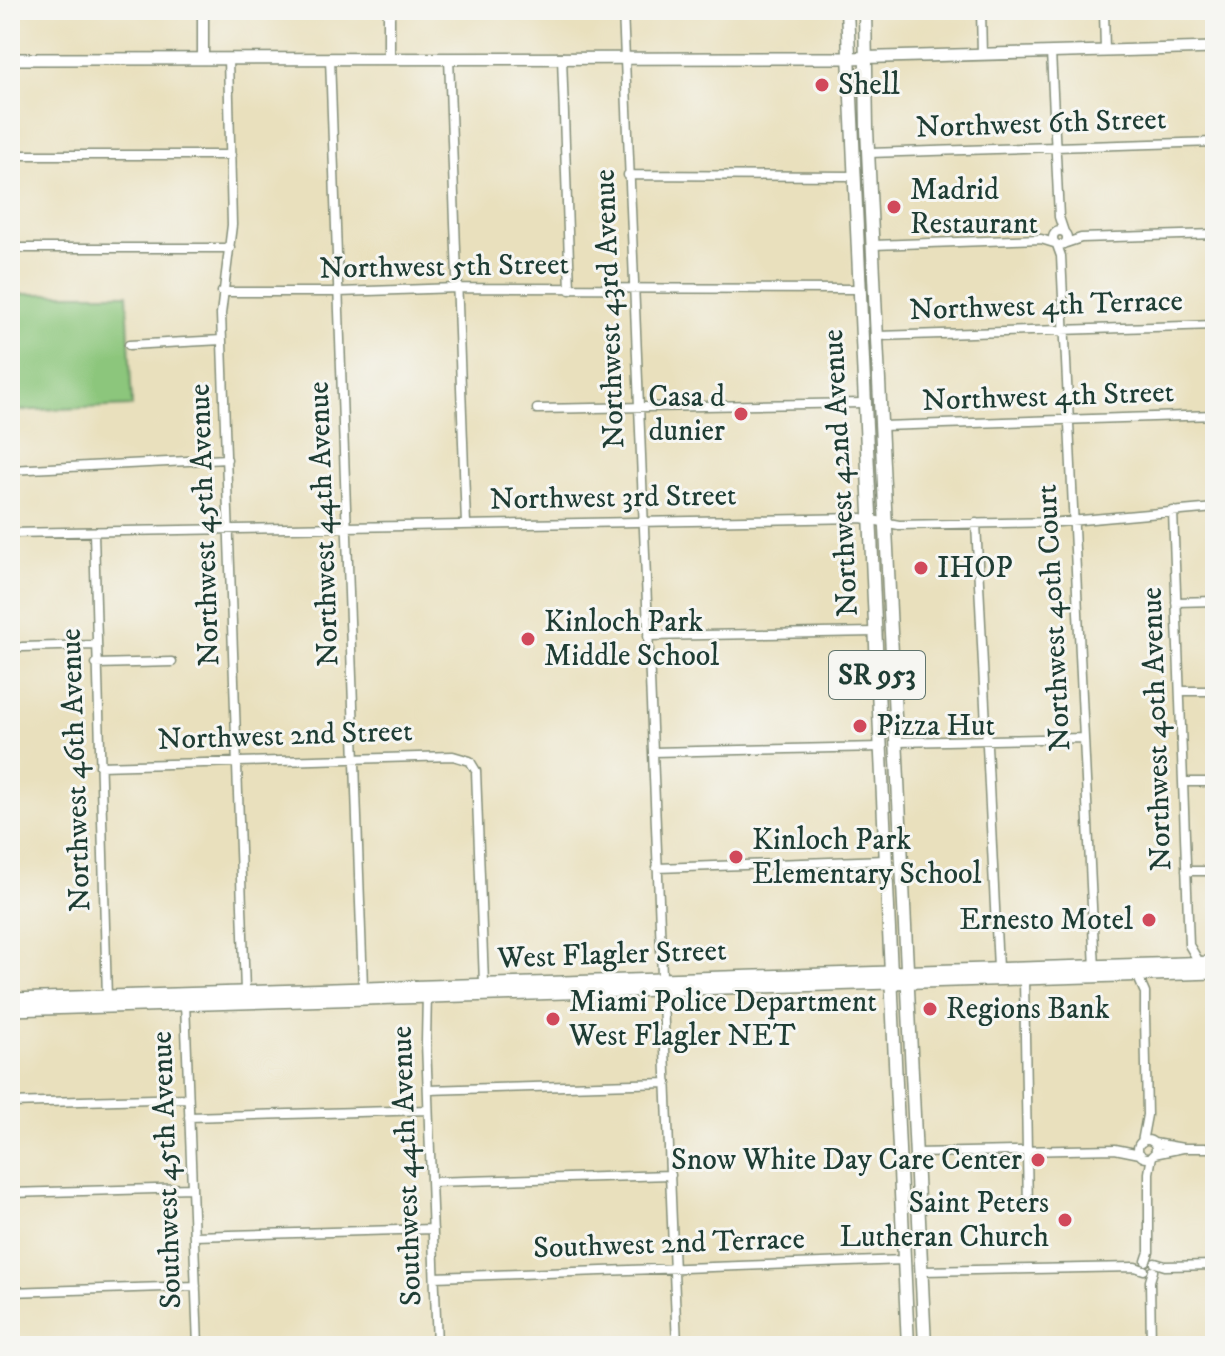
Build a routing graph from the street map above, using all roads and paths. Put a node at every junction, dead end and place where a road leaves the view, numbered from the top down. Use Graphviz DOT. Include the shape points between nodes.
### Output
graph roads {
  1 [pos="203,10"];
  2 [pos="389,10"];
  3 [pos="623,10"];
  4 [pos="847,10"];
  5 [pos="865,10"];
  6 [pos="981,10"];
  7 [pos="1104,10"];
  8 [pos="1215,48"];
  9 [pos="1105,51"];
  10 [pos="1051,52"];
  11 [pos="982,55"];
  12 [pos="624,56"];
  13 [pos="562,57"];
  14 [pos="203,58"];
  15 [pos="228,58"];
  16 [pos="330,58"];
  17 [pos="389,58"];
  18 [pos="449,58"];
  19 [pos="848,58"];
  20 [pos="865,58"];
  21 [pos="10,59"];
  22 [pos="1215,142"];
  23 [pos="1055,148"];
  24 [pos="869,153"];
  25 [pos="10,155"];
  26 [pos="231,155"];
  27 [pos="628,175"];
  28 [pos="853,176"];
  29 [pos="855,215"];
  30 [pos="1215,234"];
  31 [pos="1060,239"];
  32 [pos="874,245"];
  33 [pos="10,248"];
  34 [pos="230,248"];
  35 [pos="457,288"];
  36 [pos="859,289"];
  37 [pos="570,290"];
  38 [pos="633,290"];
  39 [pos="222,292"];
  40 [pos="339,292"];
  41 [pos="877,320"];
  42 [pos="1215,325"];
  43 [pos="1064,330"];
  44 [pos="878,336"];
  45 [pos="222,340"];
  46 [pos="129,345"];
  47 [pos="863,403"];
  48 [pos="638,406"];
  49 [pos="537,409"];
  50 [pos="1215,415"];
  51 [pos="1069,420"];
  52 [pos="882,426"];
  53 [pos="227,459"];
  54 [pos="10,470"];
  55 [pos="1215,508"];
  56 [pos="1173,511"];
  57 [pos="870,519"];
  58 [pos="643,521"];
  59 [pos="1073,521"];
  60 [pos="887,523"];
  61 [pos="976,523"];
  62 [pos="466,524"];
  63 [pos="349,526"];
  64 [pos="230,528"];
  65 [pos="10,533"];
  66 [pos="94,533"];
  67 [pos="1215,601"];
  68 [pos="1176,602"];
  69 [pos="875,632"];
  70 [pos="648,636"];
  71 [pos="96,645"];
  72 [pos="22,647"];
  73 [pos="172,662"];
  74 [pos="96,664"];
  75 [pos="1180,691"];
  76 [pos="1215,691"];
  77 [pos="1083,738"];
  78 [pos="987,741"];
  79 [pos="898,742"];
  80 [pos="881,747"];
  81 [pos="653,752"];
  82 [pos="357,759"];
  83 [pos="238,762"];
  84 [pos="100,766"];
  85 [pos="899,770"];
  86 [pos="1183,782"];
  87 [pos="1215,782"];
  88 [pos="886,860"];
  89 [pos="657,868"];
  90 [pos="1186,871"];
  91 [pos="1215,871"];
  92 [pos="1189,945"];
  93 [pos="1199,962"];
  94 [pos="1215,962"];
  95 [pos="1180,963"];
  96 [pos="998,968"];
  97 [pos="1095,972"];
  98 [pos="1215,973"];
  99 [pos="908,975"];
  100 [pos="893,976"];
  101 [pos="1138,977"];
  102 [pos="1151,977"];
  103 [pos="1024,979"];
  104 [pos="484,983"];
  105 [pos="662,983"];
  106 [pos="431,985"];
  107 [pos="363,987"];
  108 [pos="245,991"];
  109 [pos="1145,993"];
  110 [pos="425,997"];
  111 [pos="10,999"];
  112 [pos="185,999"];
  113 [pos="345,999"];
  114 [pos="107,1001"];
  115 [pos="10,1010"];
  116 [pos="667,1083"];
  117 [pos="428,1090"];
  118 [pos="188,1098"];
  119 [pos="10,1103"];
  120 [pos="428,1110"];
  121 [pos="1147,1115"];
  122 [pos="189,1117"];
  123 [pos="899,1125"];
  124 [pos="1141,1142"];
  125 [pos="1153,1142"];
  126 [pos="1183,1148"];
  127 [pos="1215,1148"];
  128 [pos="1115,1149"];
  129 [pos="1028,1151"];
  130 [pos="900,1153"];
  131 [pos="916,1153"];
  132 [pos="1141,1155"];
  133 [pos="1153,1155"];
  134 [pos="1149,1173"];
  135 [pos="671,1175"];
  136 [pos="431,1182"];
  137 [pos="918,1185"];
  138 [pos="192,1188"];
  139 [pos="10,1193"];
  140 [pos="1028,1209"];
  141 [pos="433,1229"];
  142 [pos="194,1236"];
  143 [pos="905,1260"];
  144 [pos="1215,1265"];
  145 [pos="1150,1266"];
  146 [pos="674,1268"];
  147 [pos="922,1274"];
  148 [pos="435,1277"];
  149 [pos="196,1286"];
  150 [pos="10,1292"];
  151 [pos="198,1346"];
  152 [pos="437,1346"];
  153 [pos="677,1346"];
  154 [pos="908,1346"];
  155 [pos="925,1346"];
  156 [pos="1151,1346"];
  1 -- 14 [label="street"];
  2 -- 17 [label="street"];
  3 -- 12 [label="street, Northwest 43rd Avenue"];
  4 -- 19 [label="main road, Northwest 42nd Avenue / SR 953"];
  5 -- 20 [label="main road, Northwest 42nd Avenue / SR 953"];
  6 -- 11 [label="street"];
  7 -- 9 [label="street"];
  8 -- 9 [label="main road"];
  9 -- 10 [label="main road"];
  10 -- 11 [label="main road"];
  10 -- 23 [label="street, Northwest 40th Court"];
  11 -- 20 [label="main road"];
  12 -- 13 [label="main road"];
  12 -- 19 [label="main road"];
  12 -- 27 [label="street, Northwest 43rd Avenue"];
  13 -- 18 [label="main road"];
  13 -- 37 [label="street"];
  14 -- 15 [label="main road"];
  14 -- 21 [label="main road"];
  15 -- 16 [label="main road"];
  15 -- 26 [label="street, Northwest 45th Avenue"];
  16 -- 17 [label="main road"];
  16 -- 40 [label="street, Northwest 44th Avenue"];
  17 -- 18 [label="main road"];
  18 -- 35 [label="street"];
  19 -- 20 [label="main road"];
  19 -- 28 [label="main road, Northwest 42nd Avenue / SR 953"];
  20 -- 24 [label="main road, Northwest 42nd Avenue / SR 953"];
  22 -- 23 [label="street, Northwest 6th Street"];
  23 -- 24 [label="street, Northwest 6th Street"];
  23 -- 31 [label="street, Northwest 40th Court"];
  24 -- 32 [label="main road, Northwest 42nd Avenue / SR 953"];
  25 -- 26 [label="street"];
  26 -- 34 [label="street, Northwest 45th Avenue"];
  27 -- 28 [label="street"];
  27 -- 38 [label="street, Northwest 43rd Avenue"];
  28 -- 29 [label="main road, Northwest 42nd Avenue / SR 953"];
  29 -- 32 [label="main road"];
  29 -- 36 [label="main road, Northwest 42nd Avenue / SR 953"];
  30 -- 31 [label="street"];
  31 -- 32 [label="street"];
  31 -- 43 [label="street, Northwest 40th Court"];
  32 -- 41 [label="main road, Northwest 42nd Avenue / SR 953"];
  33 -- 34 [label="street"];
  34 -- 39 [label="street, Northwest 45th Avenue"];
  35 -- 37 [label="street, Northwest 5th Street"];
  35 -- 40 [label="street, Northwest 5th Street"];
  35 -- 62 [label="street"];
  36 -- 38 [label="street, Northwest 5th Street"];
  36 -- 41 [label="main road" via="870,299"];
  36 -- 47 [label="main road, Northwest 42nd Avenue / SR 953"];
  37 -- 38 [label="street, Northwest 5th Street"];
  38 -- 48 [label="street, Northwest 43rd Avenue"];
  39 -- 40 [label="street, Northwest 5th Street"];
  39 -- 45 [label="street, Northwest 45th Avenue"];
  40 -- 63 [label="street, Northwest 44th Avenue"];
  41 -- 44 [label="main road, Northwest 42nd Avenue / SR 953"];
  42 -- 43 [label="street, Northwest 4th Terrace"];
  43 -- 44 [label="street, Northwest 4th Terrace"];
  43 -- 51 [label="street, Northwest 40th Court"];
  44 -- 52 [label="main road, Northwest 42nd Avenue / SR 953"];
  45 -- 46 [label="street"];
  45 -- 53 [label="street, Northwest 45th Avenue"];
  47 -- 48 [label="street"];
  47 -- 57 [label="main road, Northwest 42nd Avenue / SR 953"];
  48 -- 49 [label="street"];
  48 -- 58 [label="street, Northwest 43rd Avenue"];
  50 -- 51 [label="street, Northwest 4th Street"];
  51 -- 52 [label="street, Northwest 4th Street"];
  51 -- 59 [label="street, Northwest 40th Court"];
  52 -- 60 [label="main road, Northwest 42nd Avenue / SR 953"];
  53 -- 54 [label="street"];
  53 -- 64 [label="street, Northwest 45th Avenue"];
  55 -- 56 [label="street, Northwest 3rd Street"];
  56 -- 59 [label="street, Northwest 3rd Street"];
  56 -- 68 [label="street, Northwest 40th Avenue"];
  57 -- 58 [label="street, Northwest 3rd Street"];
  57 -- 60 [label="street, Northwest 3rd Street"];
  57 -- 69 [label="main road, Northwest 42nd Avenue / SR 953"];
  58 -- 62 [label="street, Northwest 3rd Street"];
  58 -- 70 [label="street, Northwest 43rd Avenue"];
  59 -- 61 [label="street, Northwest 3rd Street"];
  59 -- 77 [label="street, Northwest 40th Court"];
  60 -- 61 [label="street, Northwest 3rd Street"];
  60 -- 79 [label="main road, Northwest 42nd Avenue / SR 953"];
  61 -- 78 [label="street"];
  62 -- 63 [label="street, Northwest 3rd Street"];
  63 -- 64 [label="street, Northwest 3rd Street"];
  63 -- 82 [label="street, Northwest 44th Avenue"];
  64 -- 66 [label="street, Northwest 3rd Street"];
  64 -- 83 [label="street, Northwest 45th Avenue"];
  65 -- 66 [label="street, Northwest 3rd Street"];
  66 -- 71 [label="street, Northwest 46th Avenue"];
  67 -- 68 [label="street"];
  68 -- 75 [label="street, Northwest 40th Avenue"];
  69 -- 70 [label="street"];
  69 -- 80 [label="main road, Northwest 42nd Avenue / SR 953"];
  70 -- 81 [label="street, Northwest 43rd Avenue"];
  71 -- 72 [label="street"];
  71 -- 74 [label="street, Northwest 46th Avenue"];
  73 -- 74 [label="street"];
  74 -- 84 [label="street, Northwest 46th Avenue"];
  75 -- 76 [label="street"];
  75 -- 86 [label="street, Northwest 40th Avenue"];
  77 -- 78 [label="street"];
  77 -- 97 [label="street, Northwest 40th Court"];
  78 -- 79 [label="street"];
  78 -- 96 [label="street"];
  79 -- 85 [label="main road, Northwest 42nd Avenue / SR 953"];
  80 -- 81 [label="street"];
  80 -- 85 [label="main road"];
  80 -- 88 [label="main road, Northwest 42nd Avenue / SR 953"];
  81 -- 89 [label="street, Northwest 43rd Avenue"];
  82 -- 83 [label="street, Northwest 2nd Street"];
  82 -- 104 [label="street, Northwest 2nd Street" via="453,756 470,761 476,771"];
  82 -- 107 [label="street, Northwest 44th Avenue"];
  83 -- 84 [label="street, Northwest 2nd Street"];
  83 -- 108 [label="street, Northwest 45th Avenue"];
  84 -- 114 [label="street, Northwest 46th Avenue"];
  85 -- 99 [label="main road, Northwest 42nd Avenue / SR 953"];
  86 -- 87 [label="street"];
  86 -- 90 [label="street, Northwest 40th Avenue"];
  88 -- 89 [label="street"];
  88 -- 100 [label="main road, Northwest 42nd Avenue / SR 953"];
  89 -- 105 [label="street, Northwest 43rd Avenue"];
  90 -- 91 [label="street"];
  90 -- 92 [label="street, Northwest 40th Avenue"];
  92 -- 93 [label="street, Northwest 40th Avenue"];
  92 -- 95 [label="street, Northwest 40th Avenue"];
  93 -- 94 [label="main road, West Flagler Street"];
  93 -- 95 [label="main road, West Flagler Street"];
  95 -- 97 [label="main road, West Flagler Street"];
  96 -- 97 [label="main road, West Flagler Street"];
  96 -- 99 [label="main road, West Flagler Street"];
  97 -- 101 [label="main road, West Flagler Street"];
  97 -- 103 [label="main road, West Flagler Street"];
  98 -- 102 [label="main road, West Flagler Street"];
  99 -- 100 [label="main road, West Flagler Street"];
  99 -- 103 [label="main road, West Flagler Street"];
  99 -- 131 [label="main road, SR 953"];
  100 -- 105 [label="main road, West Flagler Street"];
  100 -- 123 [label="main road, SR 953"];
  101 -- 102 [label="main road, West Flagler Street"];
  101 -- 109 [label="street"];
  102 -- 109 [label="street"];
  103 -- 129 [label="street"];
  104 -- 105 [label="main road, West Flagler Street"];
  104 -- 106 [label="main road, West Flagler Street"];
  105 -- 110 [label="main road, West Flagler Street"];
  105 -- 116 [label="street, Northwest 43rd Avenue"];
  106 -- 107 [label="main road, West Flagler Street"];
  106 -- 110 [label="street, Southwest 44th Avenue"];
  107 -- 108 [label="main road, West Flagler Street"];
  107 -- 113 [label="main road"];
  108 -- 112 [label="main road, West Flagler Street"];
  109 -- 121 [label="street"];
  110 -- 113 [label="main road, West Flagler Street"];
  110 -- 117 [label="street, Southwest 44th Avenue"];
  111 -- 114 [label="main road, West Flagler Street"];
  112 -- 113 [label="main road, West Flagler Street"];
  112 -- 114 [label="main road, West Flagler Street"];
  112 -- 118 [label="street, Southwest 45th Avenue"];
  114 -- 115 [label="main road, West Flagler Street"];
  116 -- 117 [label="street"];
  116 -- 135 [label="street, Northwest 43rd Avenue"];
  117 -- 120 [label="street, Southwest 44th Avenue"];
  118 -- 119 [label="street"];
  118 -- 122 [label="street, Southwest 45th Avenue"];
  120 -- 122 [label="street"];
  120 -- 136 [label="street, Southwest 44th Avenue"];
  121 -- 124 [label="street"];
  121 -- 125 [label="street"];
  122 -- 138 [label="street, Southwest 45th Avenue"];
  123 -- 130 [label="main road, SR 953"];
  123 -- 131 [label="main road" via="907,1147"];
  124 -- 125 [label="street"];
  124 -- 128 [label="street"];
  124 -- 132 [label="street"];
  125 -- 126 [label="street"];
  125 -- 133 [label="street"];
  126 -- 127 [label="street"];
  126 -- 133 [label="street"];
  128 -- 129 [label="street"];
  128 -- 132 [label="street"];
  129 -- 131 [label="street"];
  129 -- 140 [label="street"];
  130 -- 137 [label="main road"];
  130 -- 143 [label="main road, SR 953"];
  131 -- 137 [label="main road, SR 953"];
  132 -- 133 [label="street"];
  132 -- 134 [label="street"];
  133 -- 134 [label="street"];
  134 -- 145 [label="street"];
  135 -- 136 [label="street"];
  135 -- 146 [label="street, Northwest 43rd Avenue"];
  136 -- 141 [label="street, Southwest 44th Avenue"];
  137 -- 147 [label="main road, SR 953"];
  138 -- 139 [label="street"];
  138 -- 142 [label="street, Southwest 45th Avenue"];
  141 -- 142 [label="street"];
  141 -- 148 [label="street, Southwest 44th Avenue"];
  142 -- 149 [label="street, Southwest 45th Avenue"];
  143 -- 146 [label="street, Southwest 2nd Terrace"];
  143 -- 147 [label="main road"];
  143 -- 154 [label="main road, SR 953"];
  144 -- 145 [label="street"];
  145 -- 147 [label="street"];
  145 -- 156 [label="street"];
  146 -- 148 [label="street, Southwest 2nd Terrace"];
  146 -- 153 [label="street, Northwest 43rd Avenue"];
  147 -- 155 [label="main road, SR 953"];
  148 -- 152 [label="street, Southwest 44th Avenue"];
  149 -- 150 [label="street"];
  149 -- 151 [label="street, Southwest 45th Avenue"];
}
